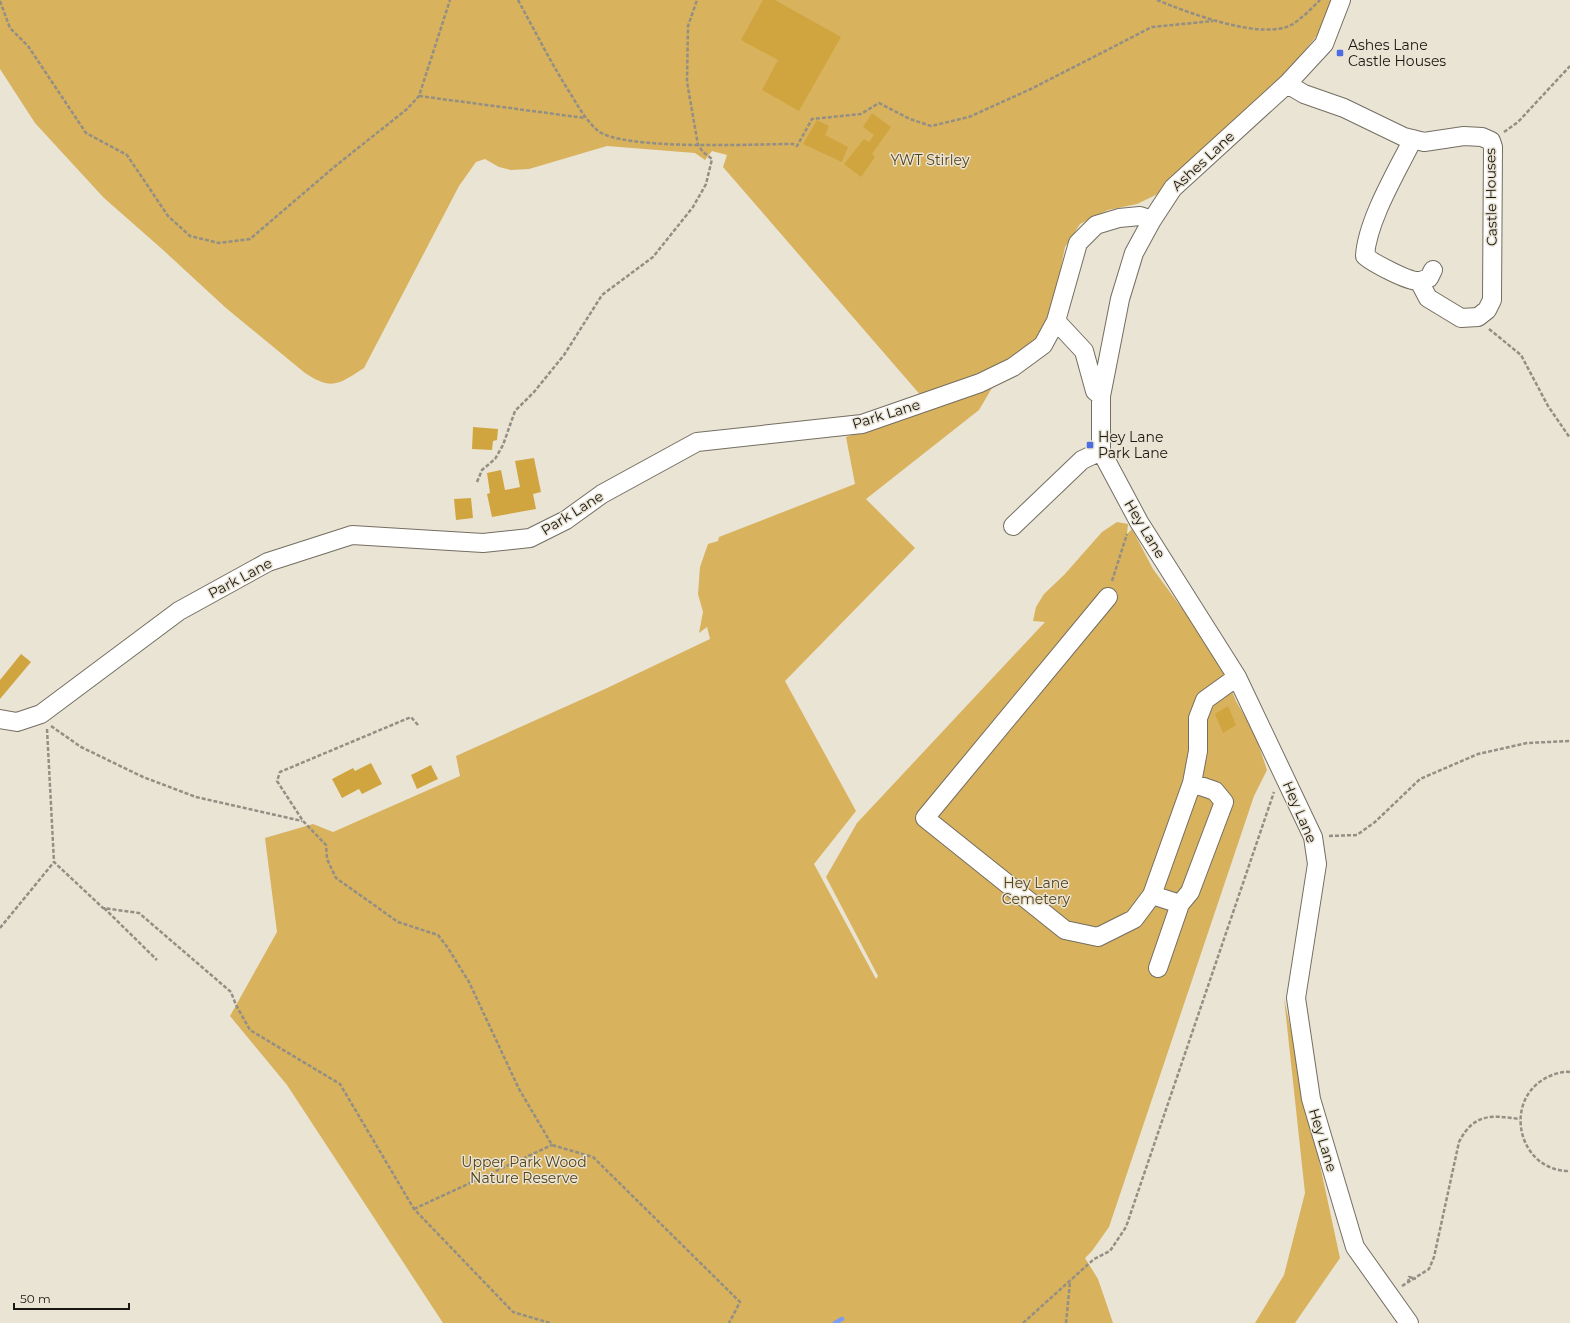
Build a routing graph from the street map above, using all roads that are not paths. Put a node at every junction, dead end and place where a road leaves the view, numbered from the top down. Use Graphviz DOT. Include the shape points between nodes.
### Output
graph roads {
  1 [pos="1341,0"];
  2 [pos="1287,84"];
  3 [pos="1413,139"];
  4 [pos="1152,220"];
  5 [pos="1433,270"];
  6 [pos="1419,281"];
  7 [pos="1056,321"];
  8 [pos="1101,396"];
  9 [pos="1101,451"];
  10 [pos="1013,526"];
  11 [pos="1108,597"];
  12 [pos="1237,677"];
  13 [pos="0,719"];
  14 [pos="1192,783"];
  15 [pos="1152,895"];
  16 [pos="1180,904"];
  17 [pos="1158,968"];
  18 [pos="1409,1323"];
  1 -- 2 [label="street, Ashes Lane" via="1324,44"];
  2 -- 3 [label="street, Castle Houses" via="1304,94 1344,108"];
  2 -- 4 [label="street, Ashes Lane" via="1173,188"];
  3 -- 6 [label="street" via="1379,208 1366,244 1365,256 1383,268"];
  3 -- 6 [label="street, Castle Houses" via="1424,142 1464,136 1482,137 1491,141 1493,147 1492,300 1487,310 1478,317 1461,318 1428,298"];
  4 -- 7 [label="street, Park Lane" via="1140,216 1119,218 1096,225 1078,243"];
  4 -- 8 [label="street, Ashes Lane" via="1134,253 1120,299"];
  5 -- 6 [label="street" via="1428,278"];
  7 -- 8 [label="street" via="1084,351 1094,390"];
  7 -- 13 [label="street, Park Lane" via="1043,345 1013,367 980,383 862,424 697,442 602,494 566,520 530,538 482,543 352,535 268,562 179,610 41,714 17,722"];
  8 -- 9 [label="street, Hey Lane"];
  9 -- 10 [label="street" via="1082,460"];
  9 -- 12 [label="street, Hey Lane" via="1139,522"];
  11 -- 15 [label="street" via="925,818 1065,930 1098,937 1134,919"];
  12 -- 14 [label="street" via="1204,700 1198,718 1198,751"];
  12 -- 18 [label="street, Hey Lane" via="1313,837 1317,864 1296,998 1311,1099 1355,1246"];
  14 -- 15 [label="street"];
  14 -- 16 [label="street" via="1216,791 1224,802 1190,892"];
  15 -- 16 [label="street"];
  16 -- 17 [label="street"];
}
